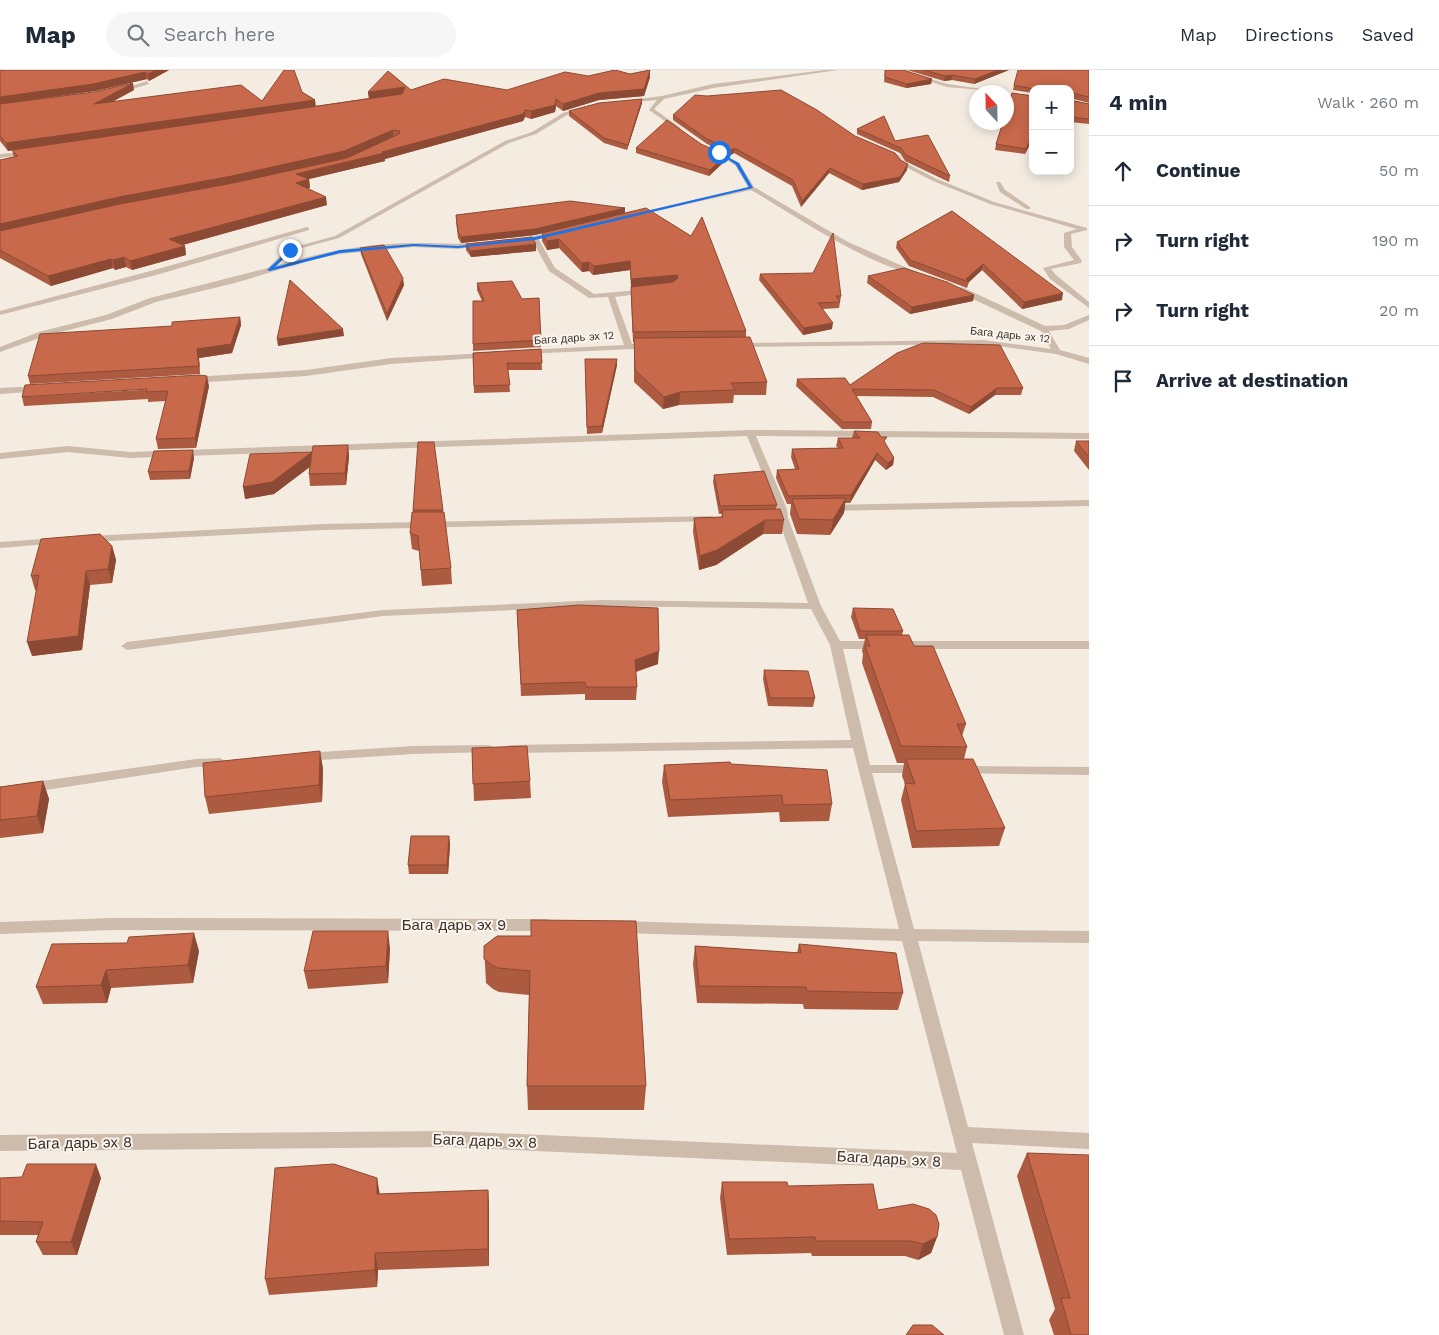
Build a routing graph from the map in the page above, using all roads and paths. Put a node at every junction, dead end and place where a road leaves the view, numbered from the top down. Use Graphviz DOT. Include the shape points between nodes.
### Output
graph roads {
  1 [pos="836,70"];
  2 [pos="896,70"];
  3 [pos="147,83"];
  4 [pos="969,88"];
  5 [pos="112,92"];
  6 [pos="662,98"];
  7 [pos="619,102"];
  8 [pos="591,107"];
  9 [pos="682,130"];
  10 [pos="871,145"];
  11 [pos="704,147"];
  12 [pos="42,151"];
  13 [pos="0,156"];
  14 [pos="998,184"];
  15 [pos="752,188"];
  16 [pos="623,217"];
  17 [pos="1054,220"];
  18 [pos="307,229"];
  19 [pos="570,230"];
  20 [pos="1087,230"];
  21 [pos="535,239"];
  22 [pos="506,242"];
  23 [pos="487,244"];
  24 [pos="270,270"];
  25 [pos="923,276"];
  26 [pos="950,285"];
  27 [pos="655,290"];
  28 [pos="612,295"];
  29 [pos="1089,306"];
  30 [pos="0,313"];
  31 [pos="1089,317"];
  32 [pos="1044,330"];
  33 [pos="723,345"];
  34 [pos="628,346"];
  35 [pos="656,346"];
  36 [pos="0,350"];
  37 [pos="1057,352"];
  38 [pos="519,353"];
  39 [pos="499,354"];
  40 [pos="1089,361"];
  41 [pos="178,380"];
  42 [pos="49,388"];
  43 [pos="0,391"];
  44 [pos="750,433"];
  45 [pos="1089,436"];
  46 [pos="0,456"];
  47 [pos="1089,504"];
  48 [pos="812,508"];
  49 [pos="724,519"];
  50 [pos="0,546"];
  51 [pos="815,606"];
  52 [pos="836,645"];
  53 [pos="1089,645"];
  54 [pos="126,646"];
  55 [pos="858,744"];
  56 [pos="294,757"];
  57 [pos="235,761"];
  58 [pos="865,769"];
  59 [pos="933,770"];
  60 [pos="952,770"];
  61 [pos="1089,771"];
  62 [pos="0,792"];
  63 [pos="564,926"];
  64 [pos="603,927"];
  65 [pos="0,928"];
  66 [pos="908,935"];
  67 [pos="1089,937"];
  68 [pos="961,1135"];
  69 [pos="1089,1142"];
  70 [pos="0,1143"];
  71 [pos="969,1162"];
  72 [pos="1014,1335"];
  1 -- 6 [label="street" via="713,86"];
  2 -- 4 [label="street" via="946,85"];
  3 -- 5 [label="street"];
  6 -- 7 [label="street"];
  6 -- 9 [label="street" via="652,109"];
  8 -- 24 [label="street" via="565,114 534,134 507,142 337,237 290,250"];
  10 -- 17 [label="street" via="897,156 902,163 935,180 992,203"];
  11 -- 15 [label="street" via="737,164"];
  12 -- 13 [label="street"];
  14 -- 17 [label="street" via="1014,201"];
  15 -- 16 [label="street"];
  15 -- 25 [label="street" via="846,243"];
  17 -- 20 [label="street"];
  18 -- 30 [label="street"];
  19 -- 21 [label="street"];
  20 -- 29 [label="street" via="1066,233 1068,248 1078,261 1048,268 1053,277"];
  21 -- 22 [label="street"];
  21 -- 28 [label="street" via="552,269 592,296"];
  23 -- 24 [label="street" via="458,247 414,245 340,252"];
  24 -- 36 [label="street" via="153,300"];
  26 -- 32 [label="street"];
  27 -- 28 [label="street"];
  28 -- 34 [label="street"];
  31 -- 32 [label="street" via="1066,327"];
  32 -- 37 [label="street"];
  33 -- 37 [label="street, Бага дарь эх 12" via="983,342"];
  34 -- 35 [label="street, Бага дарь эх 12"];
  34 -- 38 [label="street, Бага дарь эх 12"];
  37 -- 40 [label="street, Бага дарь эх 12"];
  39 -- 41 [label="street" via="390,361 306,373"];
  42 -- 43 [label="street"];
  44 -- 45 [label="street"];
  44 -- 46 [label="street" via="130,455 68,450"];
  44 -- 51 [label="street" via="783,513"];
  47 -- 48 [label="street"];
  49 -- 50 [label="street" via="400,523"];
  51 -- 52 [label="street"];
  51 -- 54 [label="street" via="601,603 383,613"];
  52 -- 53 [label="street"];
  52 -- 55 [label="street"];
  55 -- 56 [label="street" via="413,750"];
  55 -- 58 [label="street"];
  57 -- 62 [label="street" via="196,763"];
  58 -- 59 [label="street"];
  58 -- 66 [label="street"];
  60 -- 61 [label="street"];
  63 -- 65 [label="street, Бага дарь эх 9" via="113,924"];
  64 -- 66 [label="street"];
  66 -- 67 [label="street"];
  66 -- 68 [label="street"];
  68 -- 69 [label="street"];
  68 -- 71 [label="street"];
  70 -- 71 [label="street, Бага дарь эх 8" via="448,1139"];
  71 -- 72 [label="street"];
}
